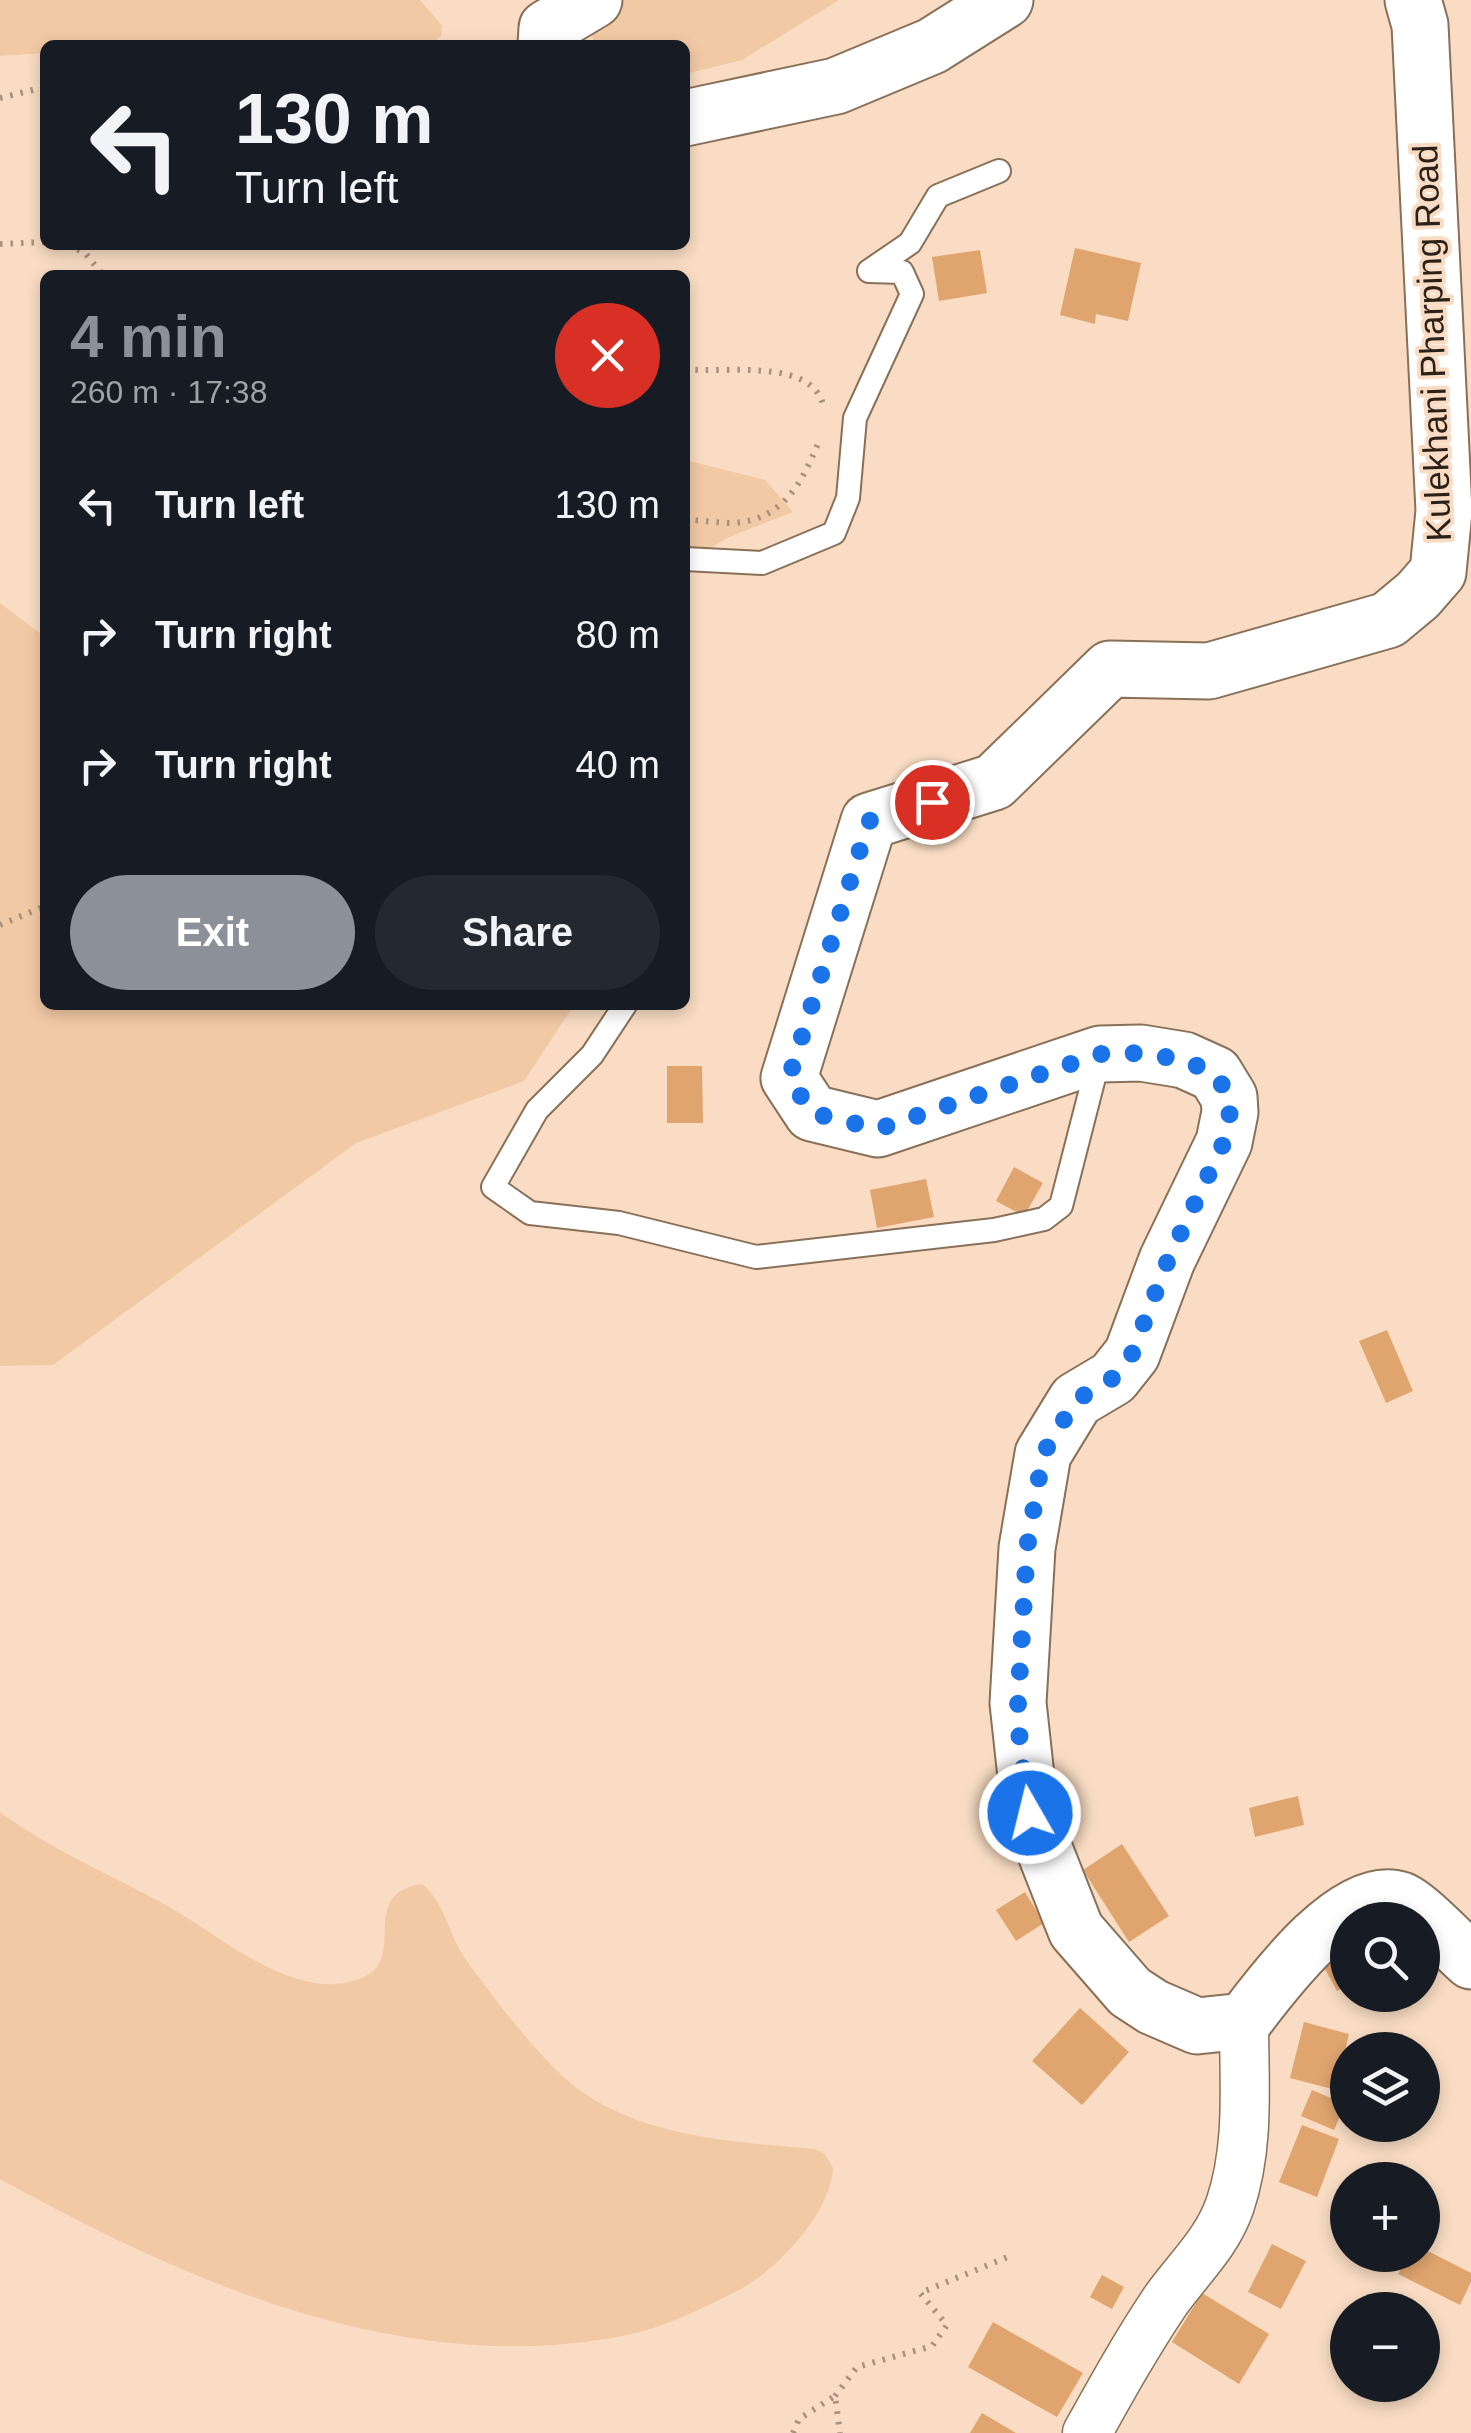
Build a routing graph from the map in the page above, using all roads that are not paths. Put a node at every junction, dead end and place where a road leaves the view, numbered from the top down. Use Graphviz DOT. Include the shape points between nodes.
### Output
graph roads {
  1 [pos="594,0"];
  2 [pos="1005,0"];
  3 [pos="1412,0"];
  4 [pos="546,40"];
  5 [pos="690,117"];
  6 [pos="999,171"];
  7 [pos="690,560"];
  8 [pos="622,1010"];
  9 [pos="1100,1054"];
  10 [pos="1471,1961"];
  11 [pos="1244,2021"];
  12 [pos="1087,2433"];
  1 -- 4 [label="main road" via="547,28"];
  2 -- 5 [label="main road" via="932,46 836,86"];
  3 -- 9 [label="main road, Kulekhani Pharping Road" via="1420,25 1444,511 1438,572 1388,620 1209,671 1110,669 994,782 869,821 789,1078 812,1113 878,1129"];
  6 -- 7 [label="lane" via="938,196 910,243 869,271 902,272 912,294 855,418 848,498 834,533 762,563"];
  8 -- 9 [label="lane" via="592,1054 538,1110 493,1187 530,1213 619,1223 756,1257 1044,1219 1060,1206"];
  9 -- 11 [label="main road, Kulekhani Pharping Road" via="1184,1060 1215,1074 1230,1097 1230,1112 1224,1142 1132,1354 1113,1378 1076,1400 1043,1454 1027,1548 1020,1748 1030,1813 1076,1930 1130,1992 1153,2008 1196,2026"];
  10 -- 11 [label="main road" via="1404,1900 1378,1896 1335,1921 1279,1974"];
  11 -- 12 [label="street" via="1244,2150 1230,2205 1216,2239 1138,2342"];
}
